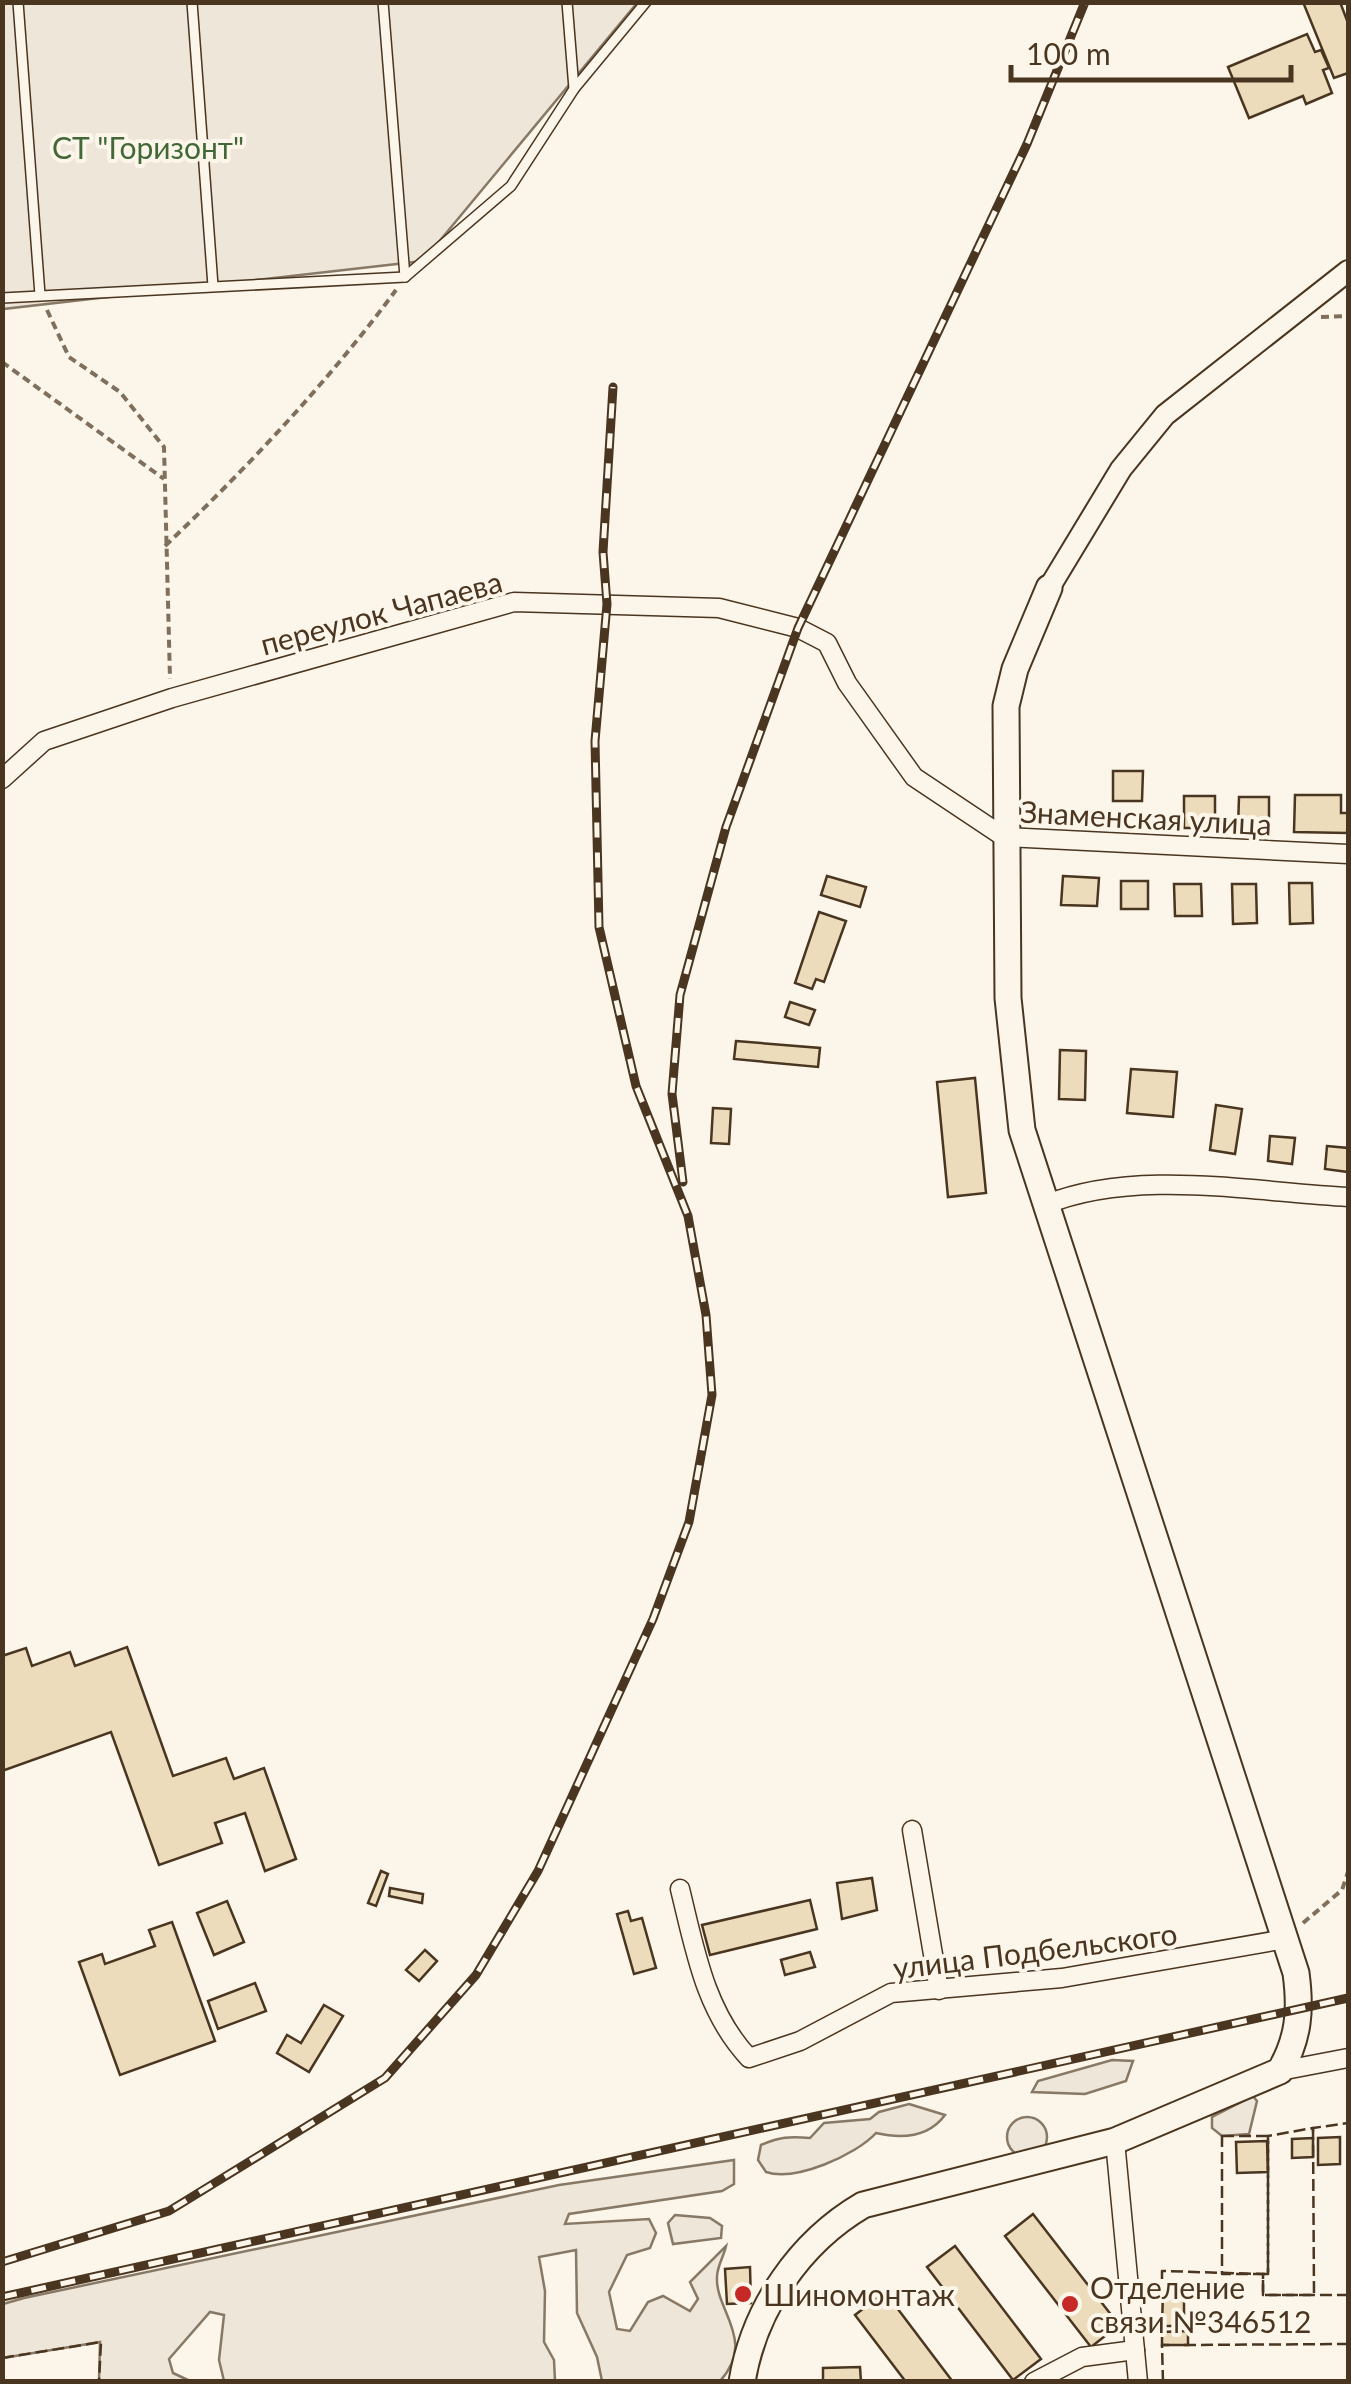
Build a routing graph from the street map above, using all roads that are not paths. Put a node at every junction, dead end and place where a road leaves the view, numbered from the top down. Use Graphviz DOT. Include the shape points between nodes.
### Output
graph roads {
  1 [pos="18,2"];
  2 [pos="192,2"];
  3 [pos="383,2"];
  4 [pos="567,2"];
  5 [pos="646,2"];
  6 [pos="574,88"];
  7 [pos="1348,271"];
  8 [pos="404,278"];
  9 [pos="213,286"];
  10 [pos="40,295"];
  11 [pos="2,298"];
  12 [pos="1049,588"];
  13 [pos="798,628"];
  14 [pos="2,779"];
  15 [pos="1004,837"];
  16 [pos="1348,854"];
  17 [pos="1348,1197"];
  18 [pos="1045,1205"];
  19 [pos="912,1830"];
  20 [pos="680,1889"];
  21 [pos="1285,1939"];
  22 [pos="939,1990"];
  23 [pos="1348,2058"];
  24 [pos="1280,2070"];
  25 [pos="1116,2141"];
  26 [pos="1135,2350"];
  27 [pos="742,2382"];
  28 [pos="1034,2382"];
  29 [pos="1138,2382"];
  1 -- 10 [label="lane"];
  2 -- 9 [label="lane"];
  3 -- 8 [label="lane"];
  4 -- 6 [label="lane"];
  5 -- 6 [label="lane"];
  6 -- 8 [label="lane" via="511,186"];
  7 -- 12 [label="street" via="1165,415 1121,469"];
  8 -- 9 [label="lane"];
  9 -- 10 [label="lane"];
  10 -- 11 [label="lane"];
  12 -- 15 [label="main road" via="1014,669 1006,706"];
  13 -- 14 [label="street, переулок Чапаева" via="719,608 514,602 44,741"];
  13 -- 15 [label="street, Знаменская улица" via="827,643 847,684 914,778"];
  15 -- 16 [label="street, Знаменская улица"];
  15 -- 18 [label="main road" via="1008,998 1020,1112"];
  17 -- 18 [label="street" via="1123,1184"];
  18 -- 21 [label="main road"];
  19 -- 22 [label="street"];
  20 -- 22 [label="street, улица Подбельского" via="704,1985 728,2036 749,2058 800,2041 891,1993"];
  21 -- 22 [label="street, улица Подбельского" via="1062,1978"];
  21 -- 24 [label="main road" via="1301,2006 1294,2048"];
  23 -- 24 [label="street"];
  24 -- 25 [label="main road"];
  25 -- 26 [label="street"];
  25 -- 27 [label="main road" via="863,2205 837,2220 812,2239 776,2289"];
  26 -- 28 [label="street" via="1082,2357"];
  26 -- 29 [label="street"];
}
